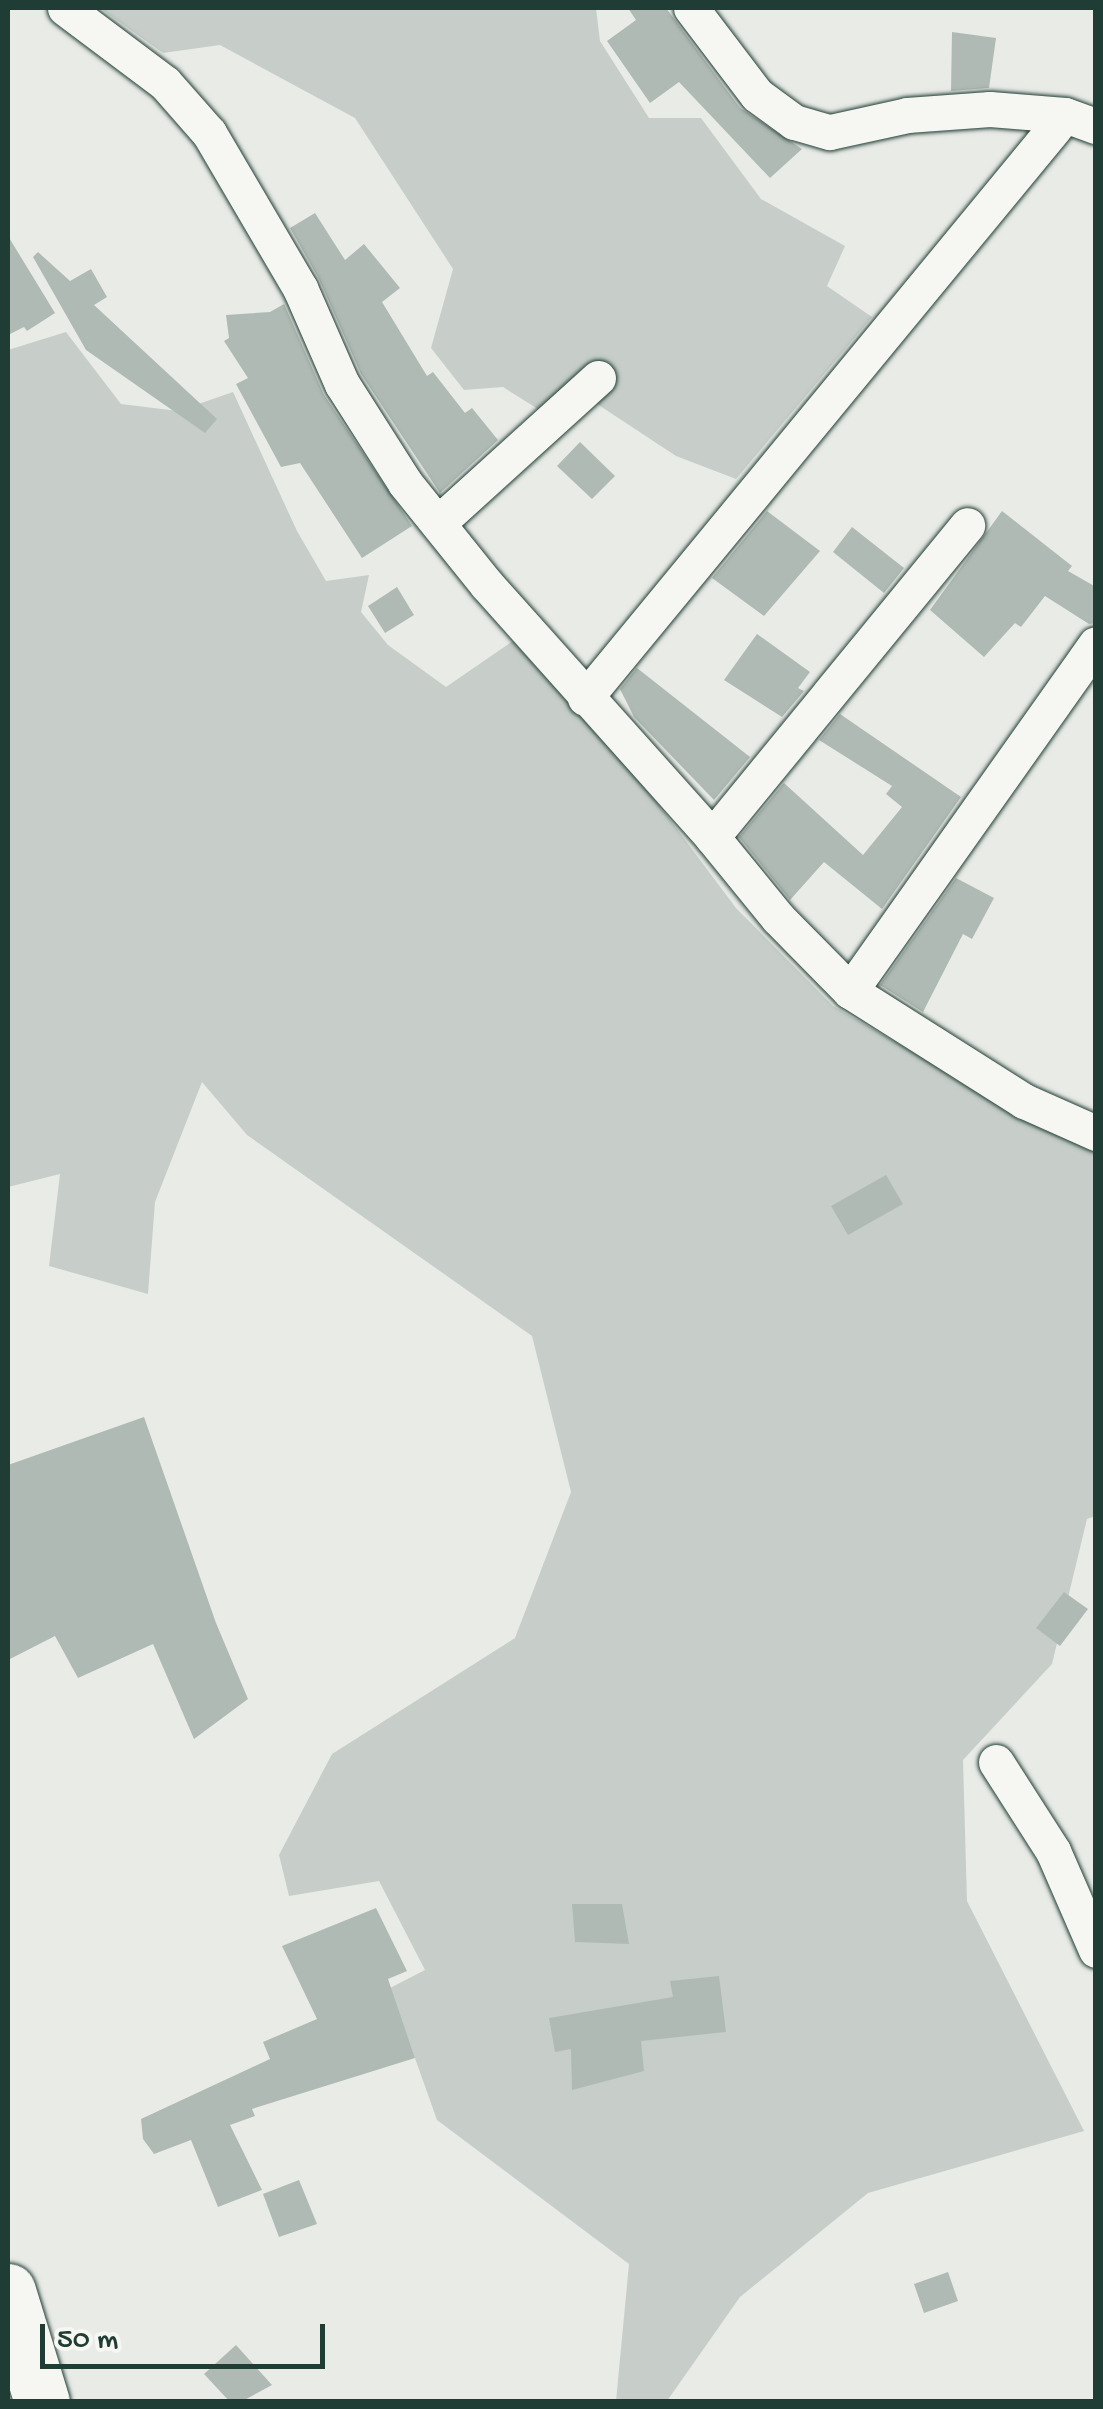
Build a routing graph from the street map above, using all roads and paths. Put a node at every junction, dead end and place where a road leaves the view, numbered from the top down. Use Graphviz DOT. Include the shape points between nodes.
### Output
graph roads {
  1 [pos="65,8"];
  2 [pos="691,8"];
  3 [pos="1080,120"];
  4 [pos="598,378"];
  5 [pos="438,524"];
  6 [pos="967,525"];
  7 [pos="1096,644"];
  8 [pos="585,698"];
  9 [pos="712,837"];
  10 [pos="850,991"];
  11 [pos="1096,1133"];
  12 [pos="996,1762"];
  13 [pos="1096,1950"];
  14 [pos="8,2291"];
  15 [pos="42,2402"];
  1 -- 5 [label="street" via="164,83 209,133 300,288 342,384"];
  2 -- 3 [label="street" via="757,95 794,122 830,132 907,114 990,110"];
  3 -- 8 [label="street"];
  4 -- 5 [label="street"];
  5 -- 8 [label="street"];
  6 -- 9 [label="street"];
  7 -- 10 [label="street"];
  8 -- 9 [label="street"];
  9 -- 10 [label="street"];
  10 -- 11 [label="street" via="1024,1100"];
  12 -- 13 [label="street" via="1054,1851"];
  14 -- 15 [label="highway"];
}
